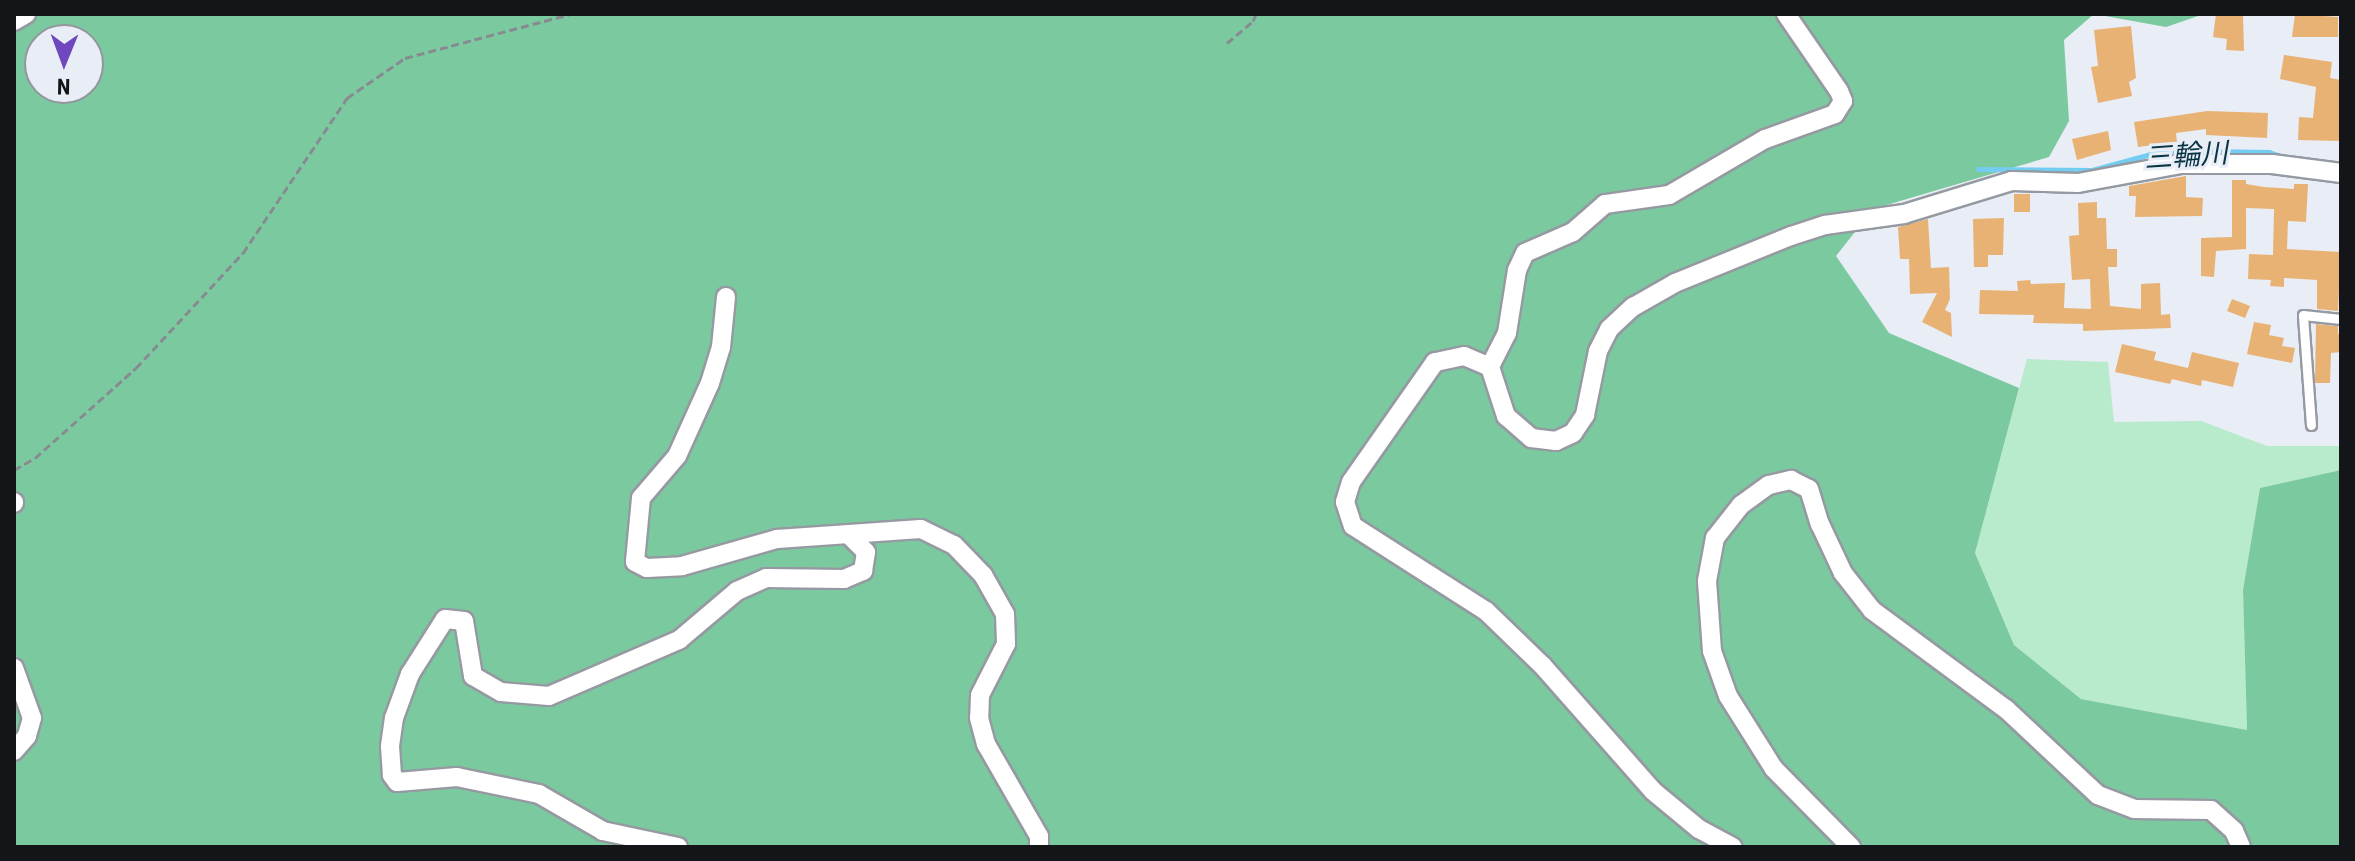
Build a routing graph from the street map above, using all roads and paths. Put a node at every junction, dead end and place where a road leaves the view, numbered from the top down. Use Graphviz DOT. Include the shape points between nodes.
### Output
graph roads {
  1 [pos="26,14"];
  2 [pos="570,14"];
  3 [pos="1256,14"];
  4 [pos="1786,14"];
  5 [pos="14,21"];
  6 [pos="1227,43"];
  7 [pos="2341,173"];
  8 [pos="726,297"];
  9 [pos="2341,319"];
  10 [pos="1490,367"];
  11 [pos="2311,425"];
  12 [pos="14,470"];
  13 [pos="848,534"];
  14 [pos="14,668"];
  15 [pos="14,751"];
  16 [pos="678,847"];
  17 [pos="1039,847"];
  18 [pos="1733,847"];
  19 [pos="1851,847"];
  20 [pos="2241,847"];
  1 -- 5 [label="street"];
  2 -- 12 [label="path" via="405,58 347,98 243,253 136,368 35,458"];
  3 -- 6 [label="path"];
  4 -- 10 [label="street" via="1839,91 1843,101 1835,114 1765,139 1669,195 1605,204 1573,232 1525,253 1517,270 1507,333"];
  7 -- 10 [label="street" via="2272,164 2181,164 2078,183 2012,181 1904,214 1825,225 1791,236 1675,283 1633,307 1609,329 1598,351 1585,415 1573,433 1556,441 1531,438 1506,416"];
  8 -- 13 [label="street" via="721,347 710,383 677,456 641,498 635,562 647,568 682,566 777,539"];
  9 -- 11 [label="lane" via="2303,315"];
  10 -- 18 [label="street" via="1464,356 1435,362 1351,482 1345,502 1353,526 1486,611 1542,665 1653,791 1699,829"];
  13 -- 16 [label="street" via="866,552 863,571 844,579 766,578 737,591 679,640 549,696 501,692 473,676 464,621 445,619 410,674 390,746 397,782 457,777 539,794 603,831"];
  13 -- 17 [label="street" via="921,529 954,545 983,575 1005,614 1006,644 980,695 979,718 986,744 1039,836"];
  14 -- 15 [label="street" via="32,718 27,736"];
  19 -- 20 [label="street" via="1774,769 1728,696 1712,651 1707,581 1715,538 1741,505 1769,485 1791,480 1809,489 1843,573 1872,610 2006,709 2098,795 2134,809 2211,810 2234,831"];
}
